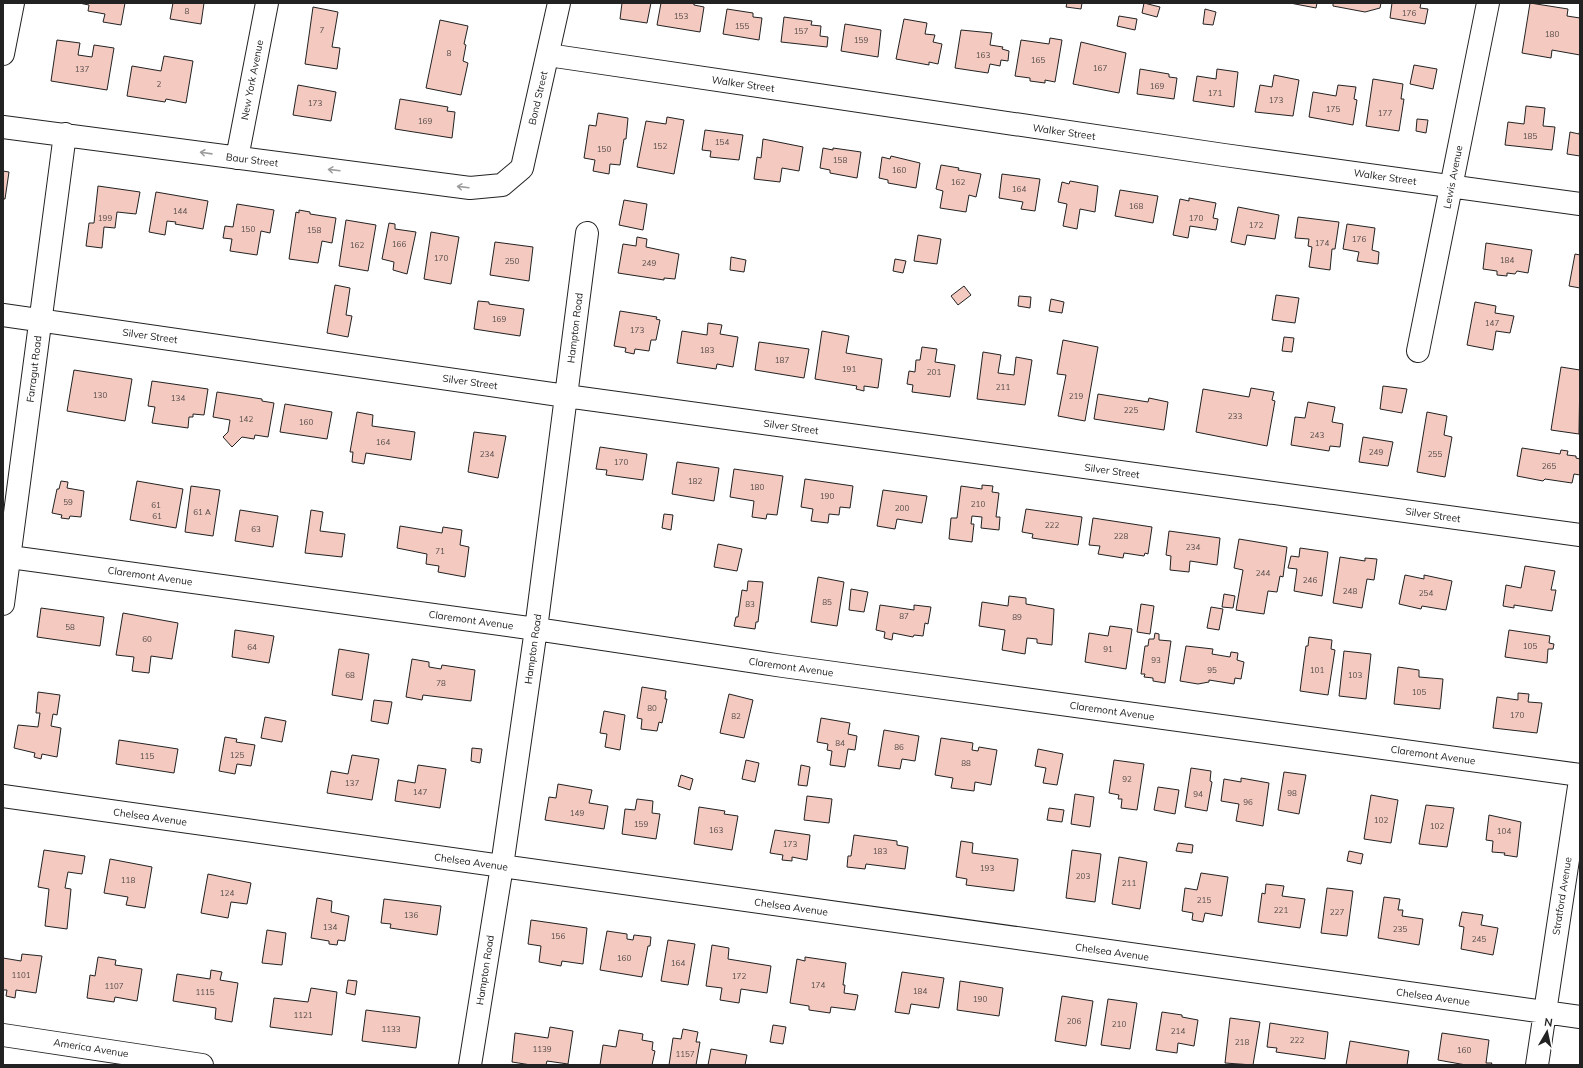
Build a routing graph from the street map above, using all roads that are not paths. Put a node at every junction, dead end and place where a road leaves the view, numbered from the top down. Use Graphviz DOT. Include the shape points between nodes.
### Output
graph roads {
  1 [pos="13,3"];
  2 [pos="267,3"];
  3 [pos="559,3"];
  4 [pos="1488,3"];
  5 [pos="3,54"];
  6 [pos="548,55"];
  7 [pos="3,127"];
  8 [pos="65,134"];
  9 [pos="237,158"];
  10 [pos="502,185"];
  11 [pos="1451,186"];
  12 [pos="1580,204"];
  13 [pos="587,233"];
  14 [pos="3,315"];
  15 [pos="40,320"];
  16 [pos="1418,351"];
  17 [pos="566,396"];
  18 [pos="1580,535"];
  19 [pos="7,556"];
  20 [pos="3,604"];
  21 [pos="536,629"];
  22 [pos="1580,775"];
  23 [pos="1580,780"];
  24 [pos="3,796"];
  25 [pos="502,866"];
  26 [pos="1545,1013"];
  27 [pos="1580,1018"];
  28 [pos="3,1035"];
  29 [pos="202,1065"];
  30 [pos="470,1065"];
  31 [pos="1537,1065"];
  1 -- 5 [label="street"];
  2 -- 9 [label="street, New York Avenue"];
  3 -- 6 [label="street, Bond Street"];
  4 -- 11 [label="street, Lewis Avenue"];
  6 -- 10 [label="street, Bond Street" via="522,168"];
  6 -- 11 [label="street, Walker Street" via="1224,156"];
  7 -- 8 [label="street, Baur Street"];
  9 -- 8 [label="street, Baur Street, one-way"];
  8 -- 15 [label="street, Farragut Road"];
  10 -- 9 [label="street, Baur Street, one-way" via="470,188"];
  11 -- 12 [label="street, Walker Street"];
  11 -- 16 [label="street, Lewis Avenue"];
  13 -- 17 [label="street, Hampton Road"];
  14 -- 15 [label="street, Silver Street"];
  15 -- 17 [label="street, Silver Street"];
  15 -- 19 [label="street, Farragut Road"];
  17 -- 18 [label="street, Silver Street"];
  17 -- 21 [label="street, Hampton Road"];
  19 -- 20 [label="street, Farragut Road"];
  19 -- 21 [label="street, Claremont Avenue"];
  21 -- 22 [label="street, Claremont Avenue" via="782,666"];
  21 -- 25 [label="street, Hampton Road"];
  23 -- 26 [label="street, Stratford Avenue"];
  24 -- 25 [label="street, Chelsea Avenue"];
  25 -- 26 [label="street, Chelsea Avenue"];
  25 -- 30 [label="street, Hampton Road"];
  26 -- 27 [label="street, Chelsea Avenue"];
  26 -- 31 [label="street, Stratford Avenue"];
  28 -- 29 [label="street, America Avenue"];
}
